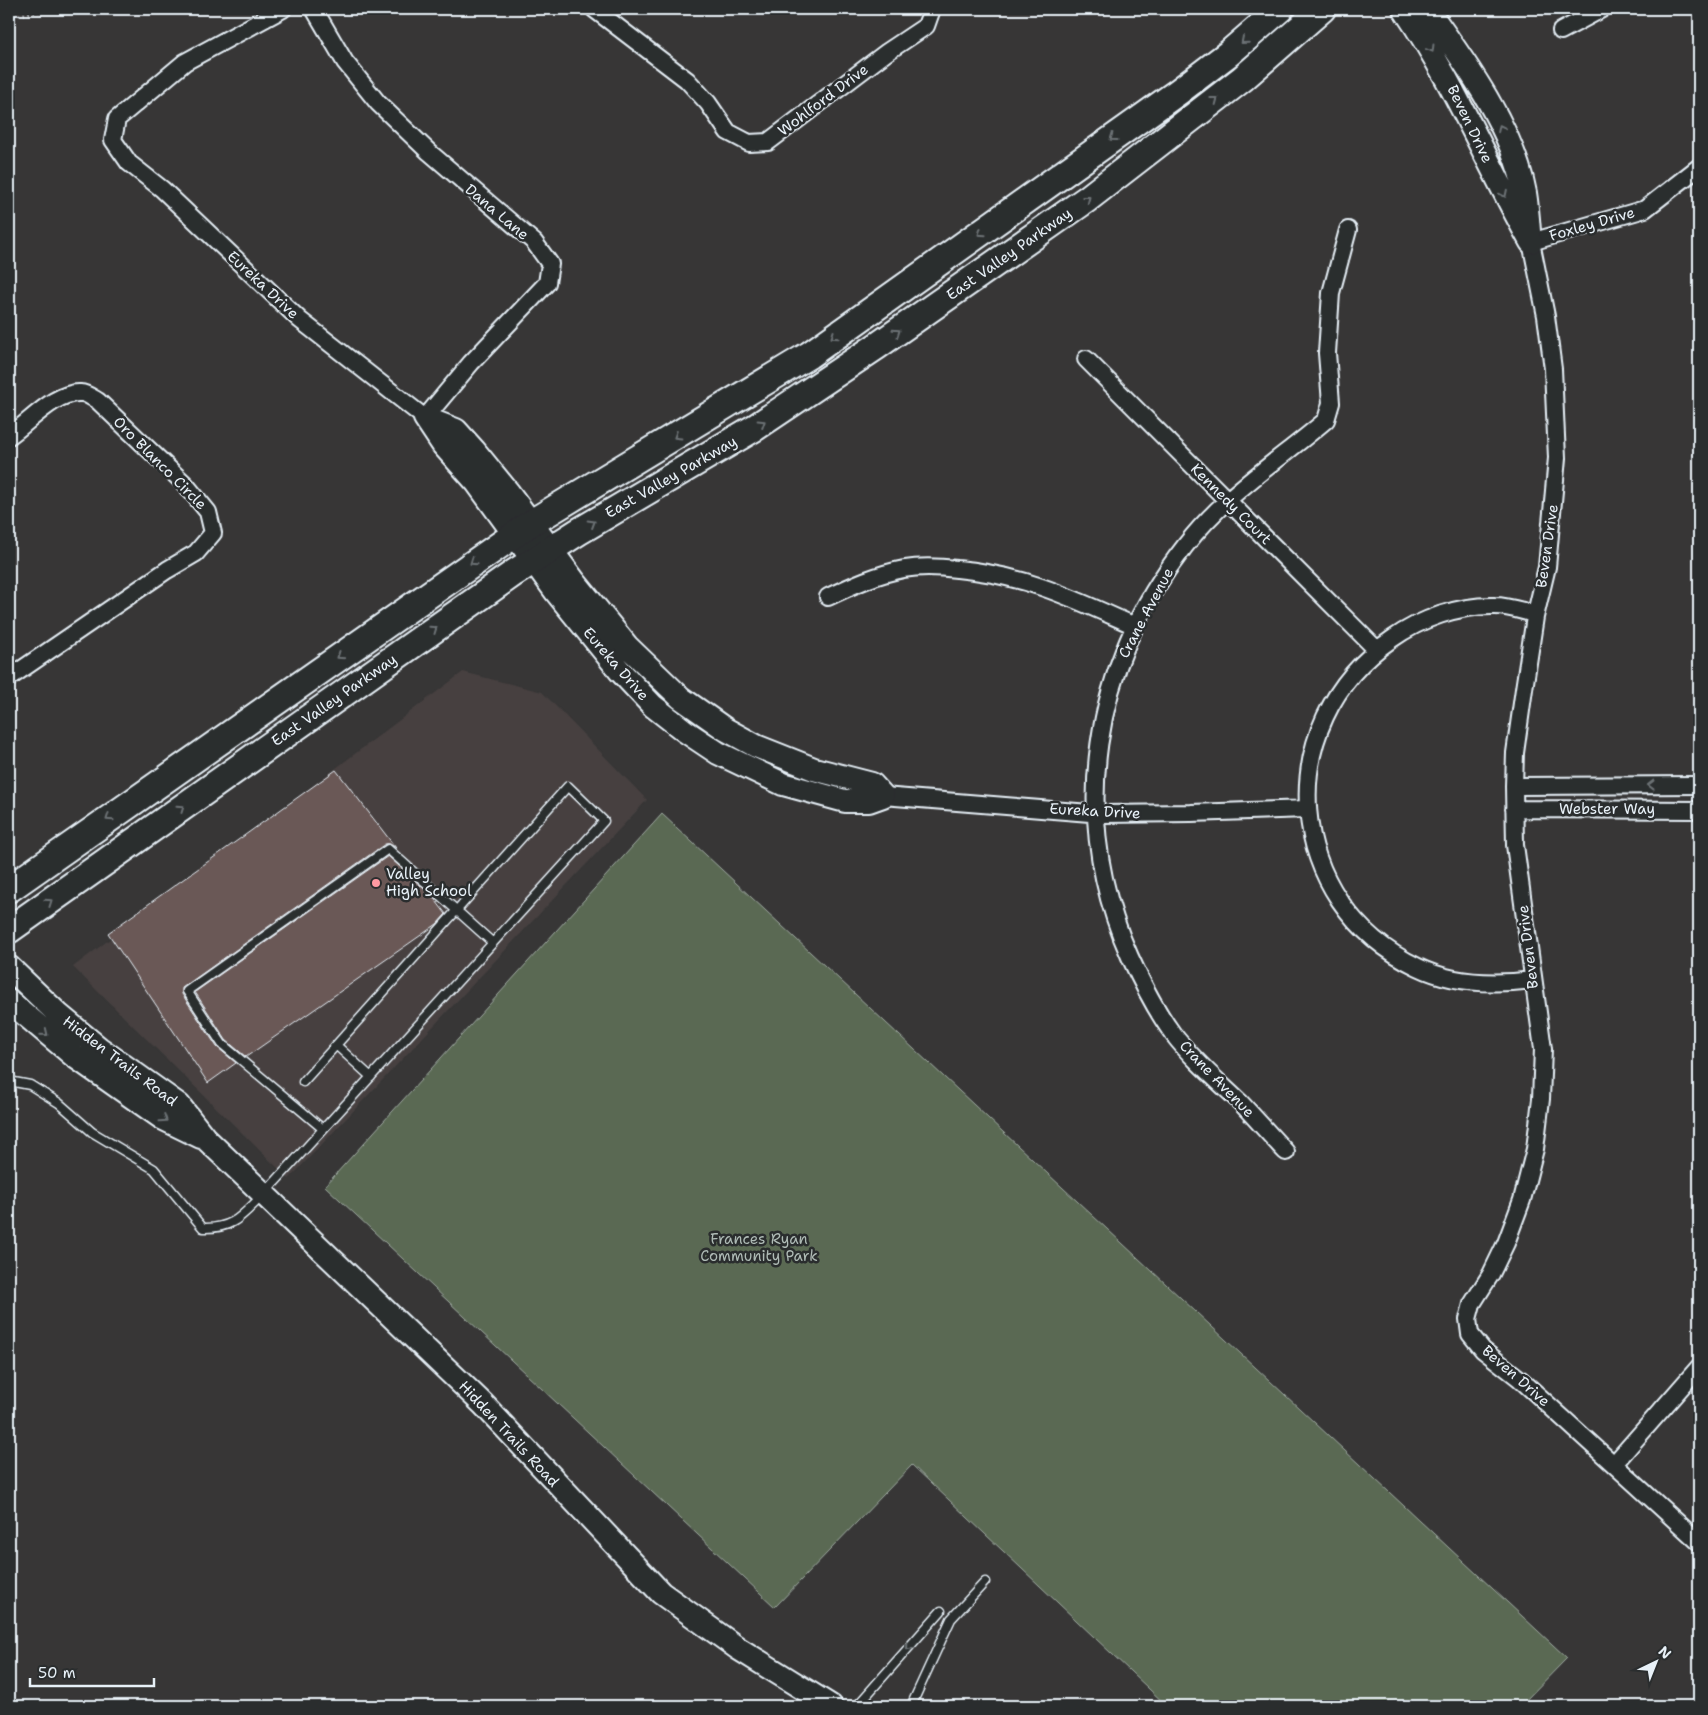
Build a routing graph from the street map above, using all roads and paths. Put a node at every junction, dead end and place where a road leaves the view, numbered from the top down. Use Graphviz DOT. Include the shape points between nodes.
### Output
graph roads {
  1 [pos="50,9"];
  2 [pos="283,9"];
  3 [pos="314,9"];
  4 [pos="932,9"];
  5 [pos="1280,9"];
  6 [pos="1322,9"];
  7 [pos="1404,9"];
  8 [pos="1427,9"];
  9 [pos="1602,9"];
  10 [pos="600,10"];
  11 [pos="9,17"];
  12 [pos="1561,31"];
  13 [pos="1699,167"];
  14 [pos="1348,230"];
  15 [pos="1531,242"];
  16 [pos="1086,359"];
  17 [pos="425,418"];
  18 [pos="9,436"];
  19 [pos="1227,500"];
  20 [pos="522,529"];
  21 [pos="542,555"];
  22 [pos="828,596"];
  23 [pos="1535,614"];
  24 [pos="1135,626"];
  25 [pos="1376,650"];
  26 [pos="9,678"];
  27 [pos="1699,785"];
  28 [pos="1514,786"];
  29 [pos="883,796"];
  30 [pos="1307,809"];
  31 [pos="1514,809"];
  32 [pos="1699,810"];
  33 [pos="1095,813"];
  34 [pos="9,889"];
  35 [pos="456,911"];
  36 [pos="9,930"];
  37 [pos="493,943"];
  38 [pos="9,967"];
  39 [pos="1532,980"];
  40 [pos="9,1001"];
  41 [pos="336,1045"];
  42 [pos="371,1077"];
  43 [pos="9,1081"];
  44 [pos="303,1082"];
  45 [pos="323,1129"];
  46 [pos="205,1138"];
  47 [pos="1286,1152"];
  48 [pos="264,1194"];
  49 [pos="1699,1367"];
  50 [pos="1614,1464"];
  51 [pos="1699,1542"];
  52 [pos="985,1582"];
  53 [pos="941,1611"];
  54 [pos="831,1706"];
  55 [pos="857,1706"];
  56 [pos="911,1706"];
  1 -- 11 [label="path"];
  2 -- 17 [label="street, Eureka Drive" via="185,62 117,119 113,140 129,163 162,189 300,320"];
  3 -- 17 [label="street, Dana Lane" via="345,62 378,103 428,152 534,242 550,264 547,283 471,362"];
  4 -- 10 [label="street, Wohlford Drive" via="926,26 768,142 749,143 728,132 687,80"];
  5 -- 20 [label="main road, one-way" via="1178,92 808,355"];
  21 -- 6 [label="main road, East Valley Parkway, one-way" via="792,405 940,302 1087,199 1242,79"];
  7 -- 15 [label="street, Beven Drive, one-way" via="1456,94"];
  15 -- 8 [label="street, Beven Drive, one-way" via="1525,192 1511,149 1475,80"];
  9 -- 12 [label="street"];
  13 -- 15 [label="street, Foxley Drive" via="1645,209"];
  14 -- 19 [label="street, Crane Avenue" via="1331,293 1328,353 1331,403 1326,420"];
  15 -- 23 [label="street, Beven Drive" via="1553,369 1557,458 1547,566"];
  16 -- 19 [label="street, Kennedy Court"];
  17 -- 20 [label="street, Eureka Drive" via="456,430 490,468"];
  18 -- 26 [label="street, Oro Blanco Circle" via="52,402 82,392 98,401 186,485 208,512 213,533 196,553"];
  19 -- 24 [label="street, Crane Avenue" via="1180,553"];
  19 -- 25 [label="street, Kennedy Court"];
  20 -- 21 [label="street, Eureka Drive"];
  20 -- 34 [label="main road, one-way"];
  21 -- 29 [label="street, Eureka Drive" via="653,672 701,713 756,746 814,768 872,784"];
  36 -- 21 [label="main road, East Valley Parkway, one-way"];
  22 -- 24 [label="street" via="871,577 905,568 939,567 1016,578 1054,590"];
  23 -- 25 [label="street" via="1495,606 1447,613 1403,631"];
  23 -- 28 [label="street, Beven Drive" via="1515,753"];
  24 -- 33 [label="street, Crane Avenue" via="1119,662 1104,715 1094,784"];
  25 -- 30 [label="street" via="1343,683 1327,710 1310,761"];
  27 -- 28 [label="street, Webster Way, one-way"];
  28 -- 31 [label="street, Beven Drive"];
  29 -- 33 [label="street, Eureka Drive"];
  30 -- 33 [label="street, Eureka Drive" via="1191,814"];
  30 -- 39 [label="street" via="1316,852 1326,878 1354,919 1390,951 1419,968 1456,979 1500,984"];
  31 -- 32 [label="street, Webster Way"];
  31 -- 39 [label="street, Beven Drive" via="1515,845"];
  33 -- 47 [label="street, Crane Avenue" via="1102,869 1118,927 1154,1003 1173,1033 1204,1070 1242,1104"];
  35 -- 37 [label="lane"];
  35 -- 37 [label="lane" via="568,786 604,821"];
  35 -- 41 [label="lane"];
  35 -- 45 [label="lane" via="388,849 187,991 222,1044"];
  37 -- 42 [label="lane"];
  38 -- 46 [label="street, Hidden Trails Road" via="99,1048 179,1105"];
  39 -- 50 [label="street, Beven Drive" via="1543,1049 1535,1149 1522,1200 1506,1243 1472,1304 1468,1319 1470,1334 1483,1350"];
  40 -- 46 [label="street, Hidden Trails Road, one-way" via="74,1056 162,1118"];
  41 -- 42 [label="lane"];
  41 -- 44 [label="lane"];
  42 -- 45 [label="lane"];
  43 -- 48 [label="lane" via="30,1085 59,1103 92,1132 154,1170 202,1228 221,1228 238,1219"];
  45 -- 48 [label="lane"];
  46 -- 48 [label="street, Hidden Trails Road"];
  48 -- 54 [label="street, Hidden Trails Road" via="483,1404 661,1593 739,1649"];
  49 -- 50 [label="street"];
  50 -- 51 [label="street, Beven Drive"];
  52 -- 56 [label="lane" via="950,1619"];
  53 -- 55 [label="lane, one-way"];
}
